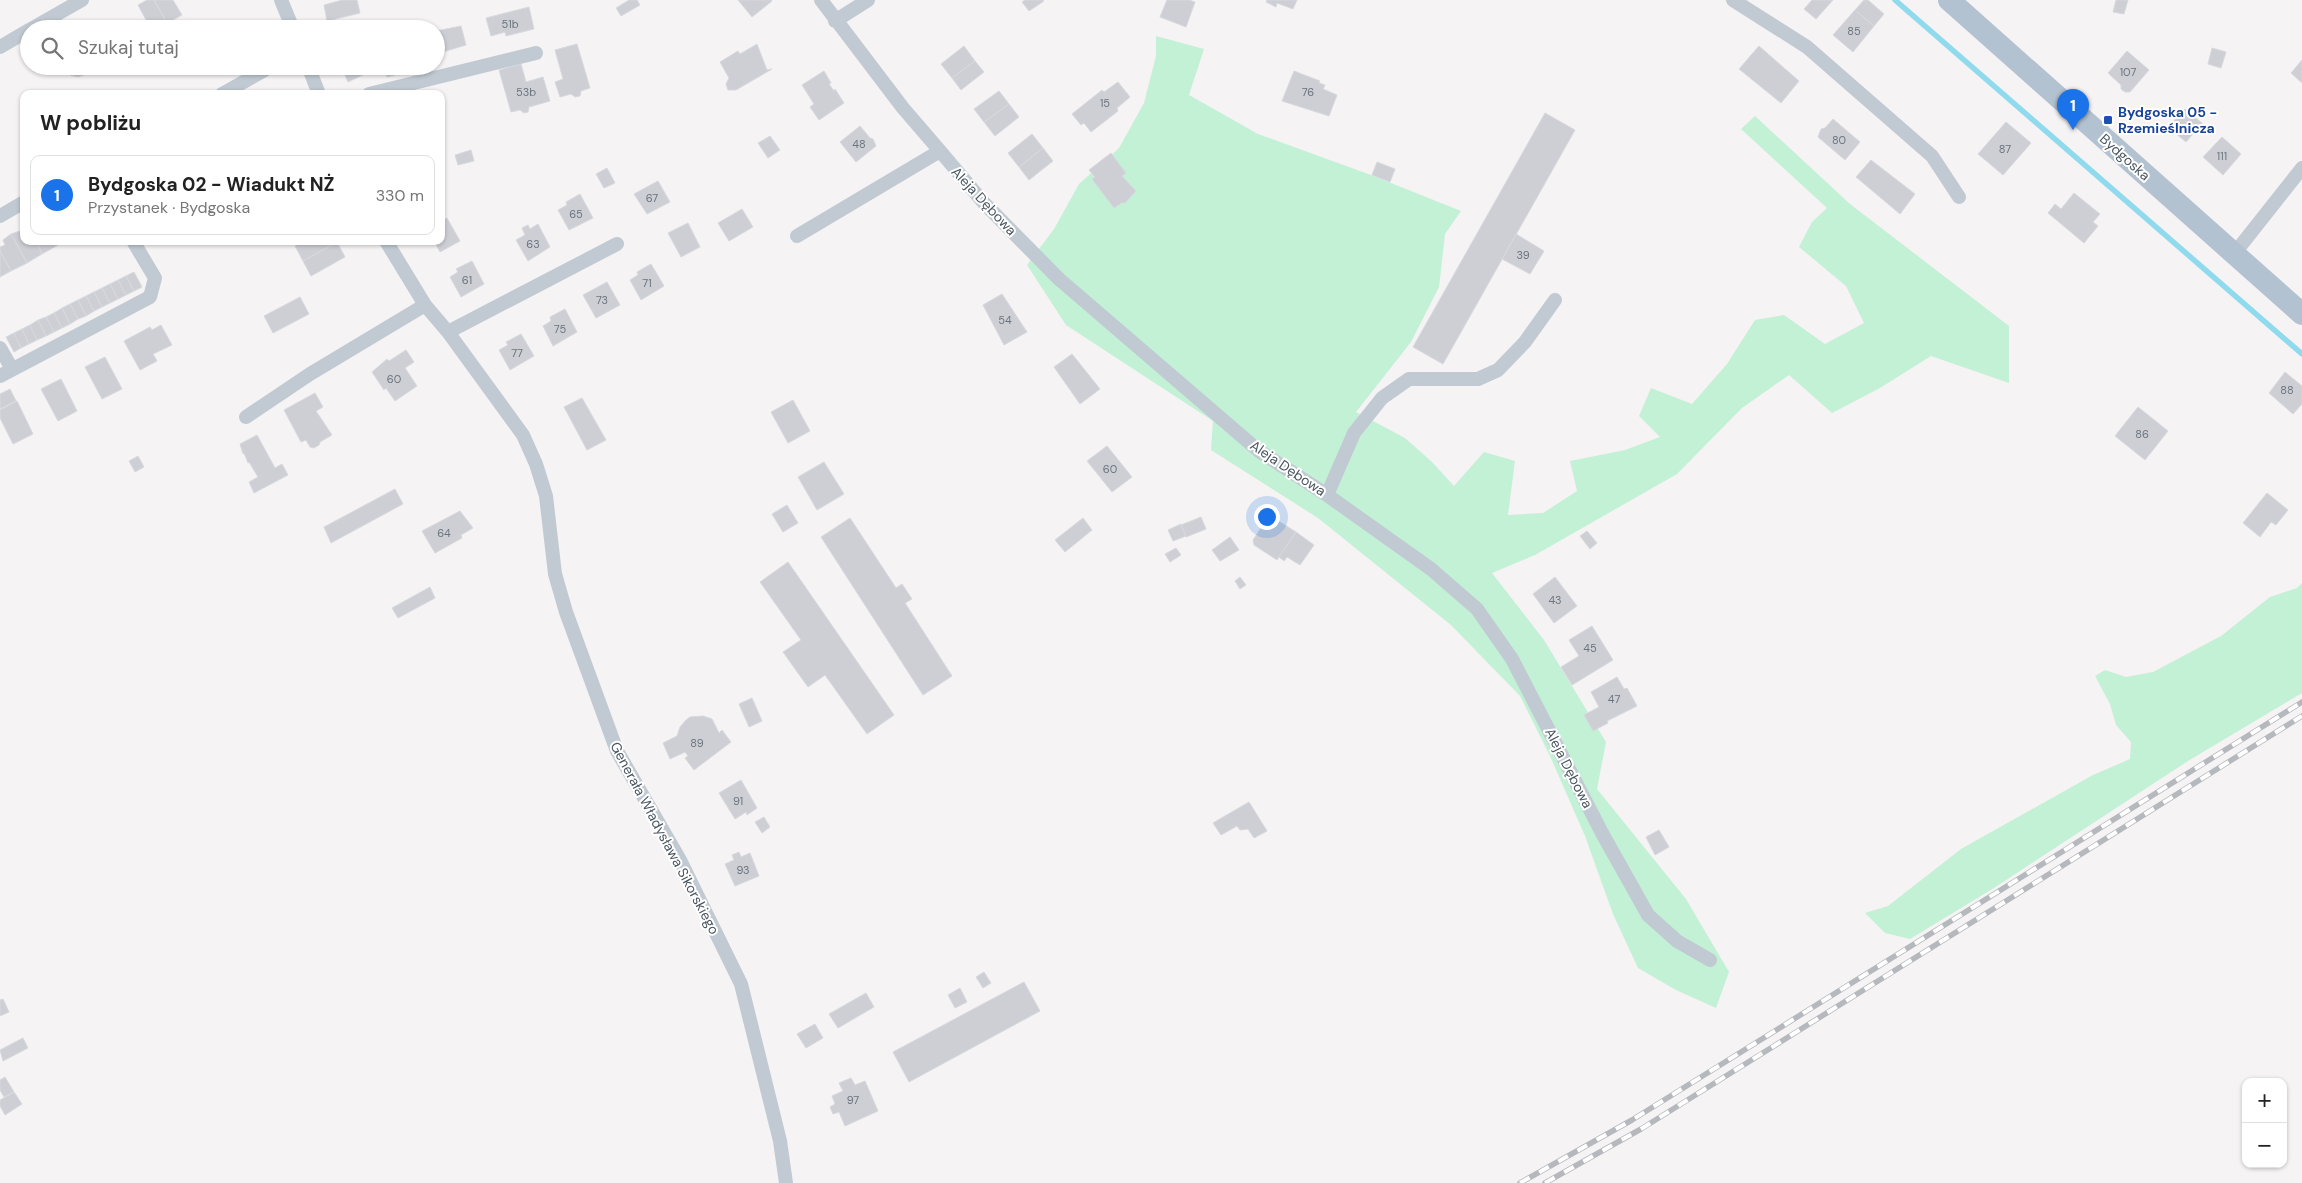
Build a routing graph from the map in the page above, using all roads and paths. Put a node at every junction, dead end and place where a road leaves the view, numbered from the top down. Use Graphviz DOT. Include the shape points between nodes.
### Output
graph roads {
  1 [pos="82,0"];
  2 [pos="281,0"];
  3 [pos="821,0"];
  4 [pos="868,0"];
  5 [pos="1733,0"];
  6 [pos="1948,0"];
  7 [pos="46,20"];
  8 [pos="289,20"];
  9 [pos="835,21"];
  10 [pos="20,35"];
  11 [pos="0,47"];
  12 [pos="536,53"];
  13 [pos="256,75"];
  14 [pos="312,75"];
  15 [pos="229,90"];
  16 [pos="317,90"];
  17 [pos="385,90"];
  18 [pos="940,151"];
  19 [pos="2302,168"];
  20 [pos="1959,197"];
  21 [pos="20,204"];
  22 [pos="0,216"];
  23 [pos="797,236"];
  24 [pos="617,244"];
  25 [pos="135,245"];
  26 [pos="388,245"];
  27 [pos="2234,254"];
  28 [pos="1555,300"];
  29 [pos="425,306"];
  30 [pos="2302,314"];
  31 [pos="448,332"];
  32 [pos="0,348"];
  33 [pos="6,372"];
  34 [pos="246,417"];
  35 [pos="1327,495"];
  36 [pos="1710,960"];
  37 [pos="786,1183"];
  1 -- 7 [label="street"];
  2 -- 8 [label="street"];
  3 -- 9 [label="street, Aleja Dębowa"];
  4 -- 9 [label="street"];
  5 -- 20 [label="street" via="1807,47 1932,156"];
  6 -- 27 [label="main road, Bydgoska"];
  9 -- 18 [label="street, Aleja Dębowa"];
  10 -- 11 [label="street"];
  12 -- 17 [label="street"];
  13 -- 15 [label="street"];
  14 -- 16 [label="street"];
  18 -- 23 [label="street"];
  18 -- 35 [label="street, Aleja Dębowa" via="984,203 1059,279 1259,451"];
  19 -- 27 [label="street"];
  21 -- 22 [label="street"];
  24 -- 31 [label="street"];
  25 -- 33 [label="street" via="155,278 150,297"];
  26 -- 29 [label="street, Generała Władysława Sikorskiego"];
  27 -- 30 [label="main road, Bydgoska"];
  28 -- 35 [label="street" via="1525,342 1498,370 1478,379 1408,379 1382,398 1354,433"];
  29 -- 31 [label="street, Generała Władysława Sikorskiego"];
  29 -- 34 [label="street" via="310,374"];
  31 -- 37 [label="street, Generała Władysława Sikorskiego" via="523,435 536,464 546,496 555,574 617,751 680,860 740,984 780,1141"];
  32 -- 33 [label="street"];
  35 -- 36 [label="street, Aleja Dębowa" via="1431,569 1478,609 1512,659 1648,915 1677,941"];
}
